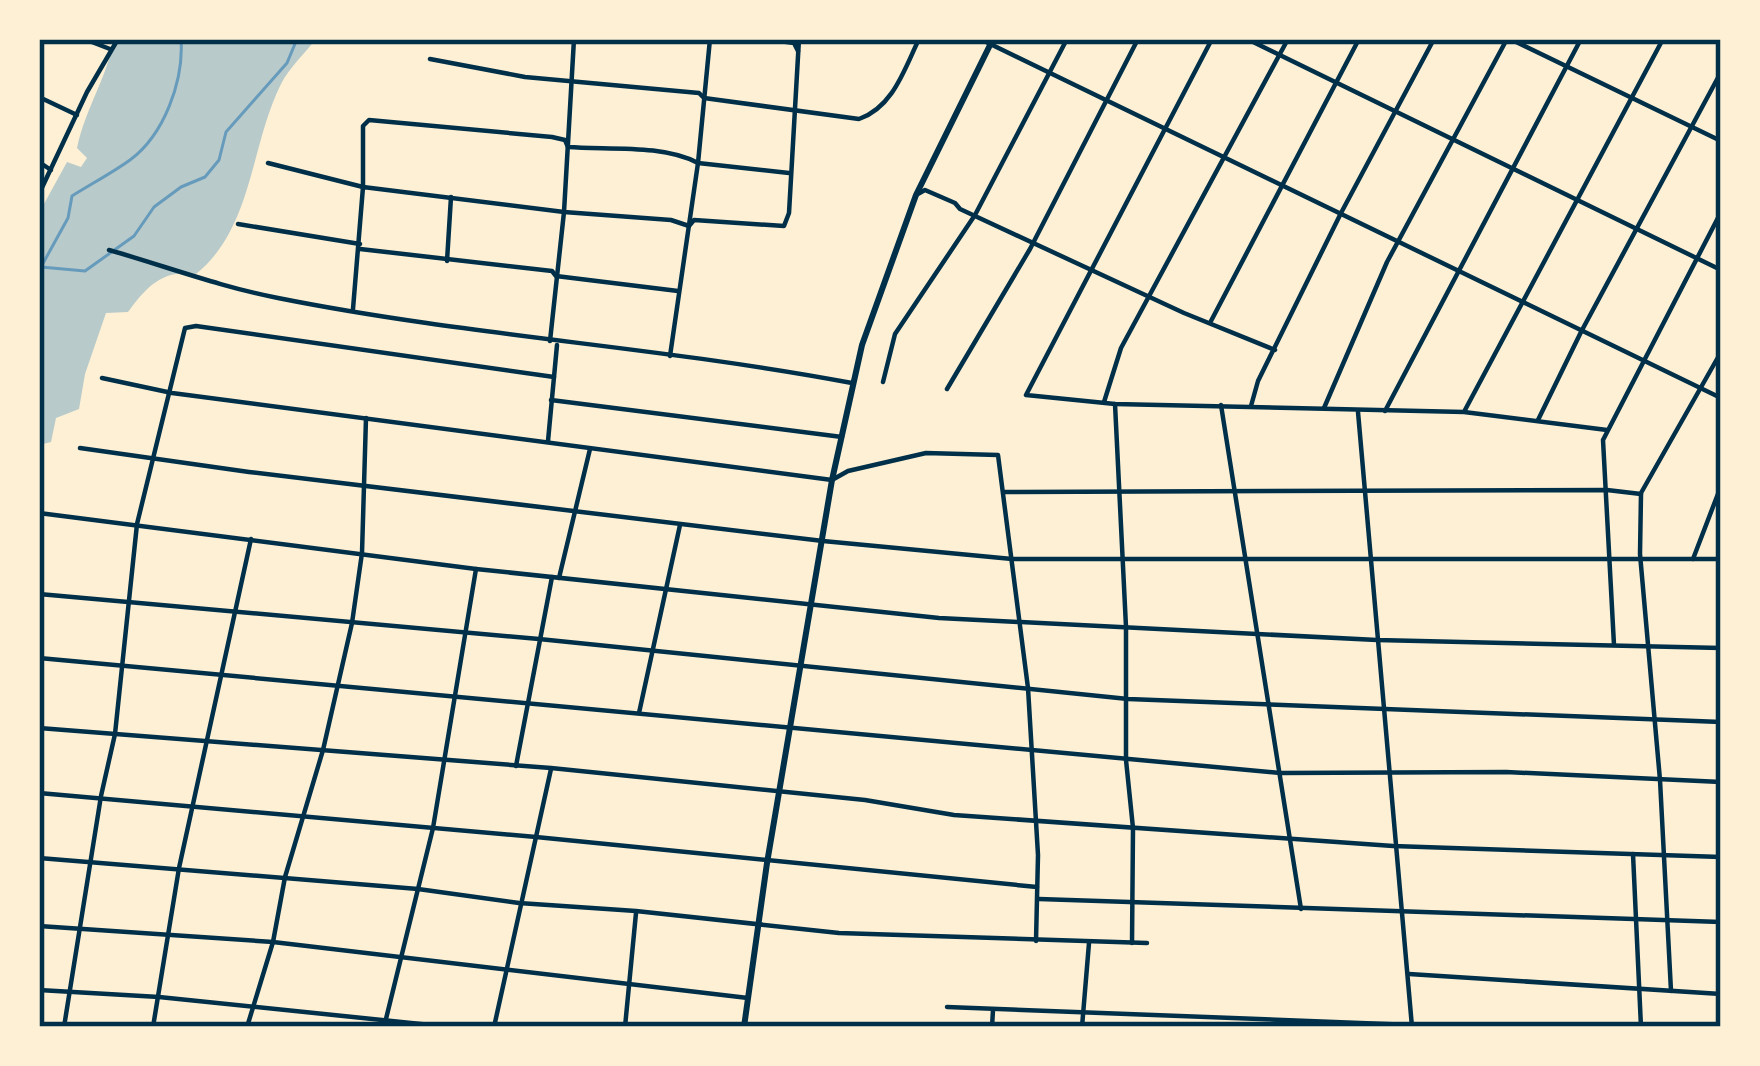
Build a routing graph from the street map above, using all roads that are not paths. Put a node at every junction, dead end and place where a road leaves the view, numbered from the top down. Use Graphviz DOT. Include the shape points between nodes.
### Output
graph roads {
  1 [pos="84,39"];
  2 [pos="118,39"];
  3 [pos="574,39"];
  4 [pos="710,39"];
  5 [pos="764,39"];
  6 [pos="799,39"];
  7 [pos="919,39"];
  8 [pos="980,39"];
  9 [pos="1066,39"];
  10 [pos="1138,39"];
  11 [pos="1212,39"];
  12 [pos="1246,39"];
  13 [pos="1288,39"];
  14 [pos="1360,39"];
  15 [pos="1434,39"];
  16 [pos="1508,39"];
  17 [pos="1581,39"];
  18 [pos="1663,39"];
  19 [pos="992,42"];
  20 [pos="107,45"];
  21 [pos="798,51"];
  22 [pos="1280,55"];
  23 [pos="430,59"];
  24 [pos="1567,67"];
  25 [pos="1721,72"];
  26 [pos="1048,74"];
  27 [pos="572,82"];
  28 [pos="1336,83"];
  29 [pos="39,97"];
  30 [pos="704,98"];
  31 [pos="1632,99"];
  32 [pos="1106,100"];
  33 [pos="794,110"];
  34 [pos="1396,112"];
  35 [pos="76,115"];
  36 [pos="1165,128"];
  37 [pos="1691,128"];
  38 [pos="1454,138"];
  39 [pos="1721,141"];
  40 [pos="568,147"];
  41 [pos="1225,157"];
  42 [pos="39,162"];
  43 [pos="268,164"];
  44 [pos="698,164"];
  45 [pos="1513,166"];
  46 [pos="51,170"];
  47 [pos="789,173"];
  48 [pos="1283,185"];
  49 [pos="363,187"];
  50 [pos="39,194"];
  51 [pos="916,195"];
  52 [pos="451,197"];
  53 [pos="1576,198"];
  54 [pos="564,212"];
  55 [pos="1721,212"];
  56 [pos="1341,213"];
  57 [pos="975,214"];
  58 [pos="238,224"];
  59 [pos="688,226"];
  60 [pos="1635,228"];
  61 [pos="1034,240"];
  62 [pos="1398,240"];
  63 [pos="360,246"];
  64 [pos="109,250"];
  65 [pos="1695,258"];
  66 [pos="448,261"];
  67 [pos="1089,268"];
  68 [pos="1721,270"];
  69 [pos="1461,273"];
  70 [pos="556,276"];
  71 [pos="678,291"];
  72 [pos="1149,296"];
  73 [pos="1521,304"];
  74 [pos="353,311"];
  75 [pos="1210,323"];
  76 [pos="1581,332"];
  77 [pos="554,342"];
  78 [pos="1275,350"];
  79 [pos="1721,352"];
  80 [pos="670,356"];
  81 [pos="1642,362"];
  82 [pos="554,377"];
  83 [pos="102,378"];
  84 [pos="854,380"];
  85 [pos="883,382"];
  86 [pos="947,388"];
  87 [pos="1702,389"];
  88 [pos="172,393"];
  89 [pos="1721,398"];
  90 [pos="551,400"];
  91 [pos="1103,402"];
  92 [pos="1115,404"];
  93 [pos="1221,405"];
  94 [pos="1251,406"];
  95 [pos="1324,408"];
  96 [pos="1385,411"];
  97 [pos="1358,412"];
  98 [pos="1464,412"];
  99 [pos="367,418"];
  100 [pos="1538,420"];
  101 [pos="1607,430"];
  102 [pos="842,437"];
  103 [pos="548,441"];
  104 [pos="591,447"];
  105 [pos="80,448"];
  106 [pos="154,458"];
  107 [pos="832,480"];
  108 [pos="365,486"];
  109 [pos="1721,486"];
  110 [pos="1118,489"];
  111 [pos="1236,490"];
  112 [pos="1364,490"];
  113 [pos="1606,490"];
  114 [pos="1006,492"];
  115 [pos="1641,494"];
  116 [pos="574,509"];
  117 [pos="39,514"];
  118 [pos="681,523"];
  119 [pos="137,524"];
  120 [pos="251,539"];
  121 [pos="823,542"];
  122 [pos="362,554"];
  123 [pos="1641,558"];
  124 [pos="1012,559"];
  125 [pos="1244,559"];
  126 [pos="1693,559"];
  127 [pos="1721,559"];
  128 [pos="1124,560"];
  129 [pos="1370,560"];
  130 [pos="1612,560"];
  131 [pos="476,569"];
  132 [pos="555,578"];
  133 [pos="667,589"];
  134 [pos="39,594"];
  135 [pos="126,602"];
  136 [pos="813,608"];
  137 [pos="234,611"];
  138 [pos="1017,622"];
  139 [pos="352,623"];
  140 [pos="1126,627"];
  141 [pos="1256,633"];
  142 [pos="464,634"];
  143 [pos="539,639"];
  144 [pos="1377,640"];
  145 [pos="1614,645"];
  146 [pos="1649,648"];
  147 [pos="1721,648"];
  148 [pos="652,652"];
  149 [pos="39,658"];
  150 [pos="802,665"];
  151 [pos="119,668"];
  152 [pos="221,675"];
  153 [pos="338,685"];
  154 [pos="1028,688"];
  155 [pos="454,696"];
  156 [pos="1128,699"];
  157 [pos="526,701"];
  158 [pos="1270,706"];
  159 [pos="1383,711"];
  160 [pos="639,712"];
  161 [pos="1654,720"];
  162 [pos="1721,722"];
  163 [pos="792,726"];
  164 [pos="39,728"];
  165 [pos="115,734"];
  166 [pos="206,740"];
  167 [pos="322,750"];
  168 [pos="1030,750"];
  169 [pos="1126,760"];
  170 [pos="444,761"];
  171 [pos="516,766"];
  172 [pos="551,768"];
  173 [pos="1280,773"];
  174 [pos="1390,775"];
  175 [pos="1660,780"];
  176 [pos="1721,782"];
  177 [pos="779,792"];
  178 [pos="39,793"];
  179 [pos="101,796"];
  180 [pos="192,807"];
  181 [pos="304,816"];
  182 [pos="1036,819"];
  183 [pos="433,828"];
  184 [pos="1133,828"];
  185 [pos="536,837"];
  186 [pos="1288,840"];
  187 [pos="1394,846"];
  188 [pos="1633,854"];
  189 [pos="1664,855"];
  190 [pos="1721,856"];
  191 [pos="39,858"];
  192 [pos="766,862"];
  193 [pos="91,864"];
  194 [pos="179,868"];
  195 [pos="286,877"];
  196 [pos="1037,887"];
  197 [pos="418,889"];
  198 [pos="1039,899"];
  199 [pos="519,903"];
  200 [pos="1134,904"];
  201 [pos="1301,909"];
  202 [pos="636,911"];
  203 [pos="1402,912"];
  204 [pos="1636,920"];
  205 [pos="1666,921"];
  206 [pos="759,922"];
  207 [pos="1721,922"];
  208 [pos="39,926"];
  209 [pos="82,929"];
  210 [pos="168,933"];
  211 [pos="1036,941"];
  212 [pos="273,942"];
  213 [pos="1089,943"];
  214 [pos="1132,943"];
  215 [pos="1147,943"];
  216 [pos="400,957"];
  217 [pos="508,968"];
  218 [pos="1408,974"];
  219 [pos="630,984"];
  220 [pos="1641,989"];
  221 [pos="39,990"];
  222 [pos="1671,991"];
  223 [pos="71,993"];
  224 [pos="1721,994"];
  225 [pos="159,997"];
  226 [pos="748,998"];
  227 [pos="254,1006"];
  228 [pos="946,1007"];
  229 [pos="993,1010"];
  230 [pos="1083,1013"];
  231 [pos="1195,1016"];
  232 [pos="387,1018"];
  233 [pos="1412,1026"];
  234 [pos="64,1027"];
  235 [pos="153,1027"];
  236 [pos="248,1027"];
  237 [pos="384,1027"];
  238 [pos="450,1027"];
  239 [pos="494,1027"];
  240 [pos="625,1027"];
  241 [pos="744,1027"];
  242 [pos="992,1027"];
  243 [pos="1082,1027"];
  244 [pos="1195,1027"];
  245 [pos="1641,1027"];
  1 -- 20 [label="street"];
  2 -- 20 [label="street"];
  3 -- 27 [label="street"];
  4 -- 30 [label="street"];
  5 -- 21 [label="street" via="794,43"];
  6 -- 21 [label="street"];
  7 -- 33 [label="street" via="874,114"];
  8 -- 19 [label="street"];
  9 -- 26 [label="street"];
  10 -- 32 [label="street"];
  11 -- 36 [label="street"];
  12 -- 22 [label="street"];
  13 -- 22 [label="street"];
  14 -- 28 [label="street"];
  15 -- 34 [label="street"];
  16 -- 24 [label="street"];
  16 -- 38 [label="street"];
  17 -- 24 [label="street"];
  18 -- 31 [label="street"];
  19 -- 26 [label="street"];
  19 -- 51 [label="street"];
  20 -- 35 [label="street"];
  21 -- 33 [label="street"];
  22 -- 28 [label="street"];
  22 -- 41 [label="street"];
  23 -- 27 [label="street"];
  24 -- 31 [label="street"];
  24 -- 45 [label="street"];
  25 -- 37 [label="street"];
  26 -- 32 [label="street"];
  26 -- 57 [label="street"];
  27 -- 30 [label="street"];
  27 -- 40 [label="street"];
  28 -- 34 [label="street"];
  28 -- 48 [label="street"];
  29 -- 35 [label="street"];
  30 -- 33 [label="street"];
  30 -- 44 [label="street"];
  31 -- 37 [label="street"];
  31 -- 53 [label="street"];
  32 -- 36 [label="street"];
  32 -- 61 [label="street"];
  33 -- 47 [label="street"];
  34 -- 38 [label="street"];
  34 -- 56 [label="street"];
  35 -- 46 [label="street"];
  36 -- 41 [label="street"];
  36 -- 67 [label="street"];
  37 -- 39 [label="street"];
  37 -- 60 [label="street"];
  38 -- 45 [label="street"];
  38 -- 62 [label="street"];
  40 -- 44 [label="street" via="685,156"];
  40 -- 49 [label="street" via="551,136 369,120"];
  40 -- 54 [label="street"];
  41 -- 48 [label="street"];
  41 -- 72 [label="street"];
  42 -- 46 [label="street"];
  43 -- 49 [label="street"];
  44 -- 47 [label="street"];
  44 -- 59 [label="street"];
  45 -- 53 [label="street"];
  45 -- 69 [label="street"];
  46 -- 50 [label="street"];
  47 -- 59 [label="street" via="784,226"];
  48 -- 56 [label="street"];
  48 -- 75 [label="street"];
  49 -- 52 [label="street"];
  49 -- 63 [label="street"];
  51 -- 57 [label="street" via="925,190"];
  51 -- 84 [label="street"];
  52 -- 54 [label="street"];
  52 -- 66 [label="street"];
  53 -- 60 [label="street"];
  53 -- 73 [label="street"];
  54 -- 59 [label="street"];
  54 -- 70 [label="street"];
  55 -- 65 [label="street"];
  56 -- 62 [label="street"];
  56 -- 78 [label="street"];
  57 -- 61 [label="street"];
  57 -- 85 [label="street" via="895,334"];
  58 -- 63 [label="street"];
  59 -- 71 [label="street"];
  60 -- 65 [label="street"];
  60 -- 76 [label="street"];
  61 -- 67 [label="street"];
  61 -- 86 [label="street"];
  62 -- 69 [label="street"];
  62 -- 95 [label="street"];
  63 -- 66 [label="street"];
  63 -- 74 [label="street"];
  64 -- 74 [label="street"];
  65 -- 68 [label="street"];
  65 -- 81 [label="street"];
  66 -- 70 [label="street"];
  67 -- 72 [label="street"];
  67 -- 91 [label="street" via="1026,395"];
  69 -- 73 [label="street"];
  69 -- 96 [label="street"];
  70 -- 71 [label="street"];
  70 -- 77 [label="street"];
  71 -- 80 [label="street"];
  72 -- 75 [label="street"];
  72 -- 91 [label="street"];
  73 -- 76 [label="street"];
  73 -- 98 [label="street"];
  74 -- 77 [label="street"];
  75 -- 78 [label="street"];
  76 -- 81 [label="street"];
  76 -- 100 [label="street"];
  77 -- 80 [label="street"];
  77 -- 82 [label="street"];
  78 -- 94 [label="street"];
  79 -- 87 [label="street"];
  80 -- 84 [label="street"];
  81 -- 87 [label="street"];
  81 -- 101 [label="street"];
  82 -- 88 [label="street" via="190,326"];
  82 -- 90 [label="street"];
  83 -- 88 [label="street"];
  84 -- 102 [label="street"];
  87 -- 89 [label="street"];
  87 -- 115 [label="street"];
  88 -- 99 [label="street"];
  88 -- 106 [label="street"];
  90 -- 102 [label="street"];
  90 -- 103 [label="street"];
  91 -- 92 [label="street"];
  92 -- 93 [label="street"];
  92 -- 110 [label="street"];
  93 -- 94 [label="street"];
  93 -- 111 [label="street"];
  94 -- 95 [label="street"];
  95 -- 97 [label="street"];
  96 -- 97 [label="street"];
  96 -- 98 [label="street"];
  97 -- 112 [label="street"];
  98 -- 100 [label="street"];
  99 -- 103 [label="street"];
  99 -- 108 [label="street"];
  100 -- 101 [label="street"];
  101 -- 113 [label="street"];
  102 -- 107 [label="street"];
  103 -- 104 [label="street"];
  104 -- 107 [label="street"];
  104 -- 116 [label="street"];
  105 -- 106 [label="street"];
  106 -- 108 [label="street"];
  106 -- 119 [label="street"];
  107 -- 114 [label="street" via="926,454 994,455"];
  107 -- 121 [label="street"];
  108 -- 116 [label="street"];
  108 -- 122 [label="street"];
  109 -- 126 [label="street"];
  110 -- 111 [label="street"];
  110 -- 114 [label="street"];
  110 -- 128 [label="street"];
  111 -- 112 [label="street"];
  111 -- 125 [label="street"];
  112 -- 113 [label="street"];
  112 -- 129 [label="street"];
  113 -- 115 [label="street"];
  113 -- 130 [label="street"];
  114 -- 124 [label="street"];
  115 -- 123 [label="street"];
  116 -- 118 [label="street"];
  116 -- 132 [label="street"];
  117 -- 119 [label="street"];
  118 -- 121 [label="street"];
  118 -- 133 [label="street"];
  119 -- 120 [label="street"];
  119 -- 135 [label="street"];
  120 -- 122 [label="street"];
  120 -- 137 [label="street"];
  121 -- 124 [label="street"];
  121 -- 136 [label="street"];
  122 -- 131 [label="street"];
  122 -- 139 [label="street"];
  123 -- 126 [label="street"];
  123 -- 130 [label="street"];
  123 -- 146 [label="street"];
  124 -- 128 [label="street"];
  124 -- 138 [label="street"];
  125 -- 128 [label="street"];
  125 -- 129 [label="street"];
  125 -- 141 [label="street"];
  126 -- 127 [label="street"];
  128 -- 140 [label="street"];
  129 -- 130 [label="street"];
  129 -- 144 [label="street"];
  130 -- 145 [label="street"];
  131 -- 132 [label="street"];
  131 -- 142 [label="street"];
  132 -- 133 [label="street"];
  132 -- 143 [label="street"];
  133 -- 136 [label="street"];
  133 -- 148 [label="street"];
  134 -- 135 [label="street"];
  135 -- 137 [label="street"];
  135 -- 151 [label="street"];
  136 -- 138 [label="street"];
  136 -- 150 [label="street"];
  137 -- 139 [label="street"];
  137 -- 152 [label="street"];
  138 -- 140 [label="street"];
  138 -- 154 [label="street"];
  139 -- 142 [label="street"];
  139 -- 153 [label="street"];
  140 -- 141 [label="street"];
  140 -- 156 [label="street"];
  141 -- 144 [label="street"];
  141 -- 158 [label="street"];
  142 -- 143 [label="street"];
  142 -- 155 [label="street"];
  143 -- 148 [label="street"];
  143 -- 157 [label="street"];
  144 -- 145 [label="street"];
  144 -- 159 [label="street"];
  145 -- 146 [label="street"];
  146 -- 147 [label="street"];
  146 -- 161 [label="street"];
  148 -- 150 [label="street"];
  148 -- 160 [label="street"];
  149 -- 151 [label="street"];
  150 -- 154 [label="street"];
  150 -- 163 [label="street"];
  151 -- 152 [label="street"];
  151 -- 165 [label="street"];
  152 -- 153 [label="street"];
  152 -- 166 [label="street"];
  153 -- 155 [label="street"];
  153 -- 167 [label="street"];
  154 -- 156 [label="street"];
  154 -- 168 [label="street"];
  155 -- 157 [label="street"];
  155 -- 170 [label="street"];
  156 -- 158 [label="street"];
  156 -- 169 [label="street"];
  157 -- 160 [label="street"];
  157 -- 171 [label="street"];
  158 -- 159 [label="street"];
  158 -- 173 [label="street"];
  159 -- 161 [label="street"];
  159 -- 174 [label="street"];
  160 -- 163 [label="street"];
  161 -- 162 [label="street"];
  161 -- 175 [label="street"];
  163 -- 168 [label="street"];
  163 -- 177 [label="street"];
  164 -- 165 [label="street"];
  165 -- 166 [label="street"];
  165 -- 179 [label="street"];
  166 -- 167 [label="street"];
  166 -- 180 [label="street"];
  167 -- 170 [label="street"];
  167 -- 181 [label="street"];
  168 -- 169 [label="street"];
  168 -- 182 [label="street"];
  169 -- 173 [label="street"];
  169 -- 184 [label="street"];
  170 -- 171 [label="street"];
  170 -- 183 [label="street"];
  171 -- 172 [label="street"];
  172 -- 177 [label="street"];
  172 -- 185 [label="street"];
  173 -- 174 [label="street"];
  173 -- 186 [label="street"];
  174 -- 175 [label="street"];
  174 -- 187 [label="street"];
  175 -- 176 [label="street"];
  175 -- 189 [label="street"];
  177 -- 182 [label="street"];
  177 -- 192 [label="street"];
  178 -- 179 [label="street"];
  179 -- 180 [label="street"];
  179 -- 193 [label="street"];
  180 -- 181 [label="street"];
  180 -- 194 [label="street"];
  181 -- 183 [label="street"];
  181 -- 195 [label="street"];
  182 -- 184 [label="street"];
  182 -- 196 [label="street"];
  183 -- 185 [label="street"];
  183 -- 197 [label="street"];
  184 -- 186 [label="street"];
  184 -- 200 [label="street"];
  185 -- 192 [label="street"];
  185 -- 199 [label="street"];
  186 -- 187 [label="street"];
  186 -- 201 [label="street"];
  187 -- 188 [label="street"];
  187 -- 203 [label="street"];
  188 -- 189 [label="street"];
  188 -- 204 [label="street"];
  189 -- 190 [label="street"];
  189 -- 205 [label="street"];
  191 -- 193 [label="street"];
  192 -- 196 [label="street"];
  192 -- 206 [label="street"];
  193 -- 194 [label="street"];
  193 -- 209 [label="street"];
  194 -- 195 [label="street"];
  194 -- 210 [label="street"];
  195 -- 197 [label="street"];
  195 -- 212 [label="street"];
  196 -- 198 [label="street"];
  197 -- 199 [label="street"];
  197 -- 216 [label="street"];
  198 -- 200 [label="street"];
  198 -- 211 [label="street"];
  199 -- 202 [label="street"];
  199 -- 217 [label="street"];
  200 -- 201 [label="street"];
  200 -- 214 [label="street"];
  201 -- 203 [label="street"];
  202 -- 206 [label="street"];
  202 -- 219 [label="street"];
  203 -- 204 [label="street"];
  203 -- 218 [label="street"];
  204 -- 205 [label="street"];
  204 -- 220 [label="street"];
  205 -- 207 [label="street"];
  205 -- 222 [label="street"];
  206 -- 211 [label="street"];
  206 -- 226 [label="street"];
  208 -- 209 [label="street"];
  209 -- 210 [label="street"];
  209 -- 223 [label="street"];
  210 -- 212 [label="street"];
  210 -- 225 [label="street"];
  211 -- 213 [label="street"];
  212 -- 216 [label="street"];
  212 -- 227 [label="street"];
  213 -- 214 [label="street"];
  213 -- 230 [label="street"];
  214 -- 215 [label="street"];
  216 -- 217 [label="street"];
  216 -- 232 [label="street"];
  217 -- 219 [label="street"];
  217 -- 239 [label="street"];
  218 -- 220 [label="street"];
  218 -- 233 [label="street"];
  219 -- 226 [label="street"];
  219 -- 240 [label="street"];
  220 -- 222 [label="street"];
  220 -- 245 [label="street"];
  221 -- 223 [label="street"];
  222 -- 224 [label="street"];
  223 -- 225 [label="street"];
  223 -- 234 [label="street"];
  225 -- 227 [label="street"];
  225 -- 235 [label="street"];
  226 -- 241 [label="street"];
  227 -- 232 [label="street"];
  227 -- 236 [label="street"];
  228 -- 229 [label="street"];
  229 -- 230 [label="street"];
  229 -- 242 [label="street"];
  230 -- 231 [label="street"];
  230 -- 243 [label="street"];
  231 -- 233 [label="street"];
  231 -- 244 [label="street"];
  232 -- 237 [label="street"];
  232 -- 238 [label="street"];
}
